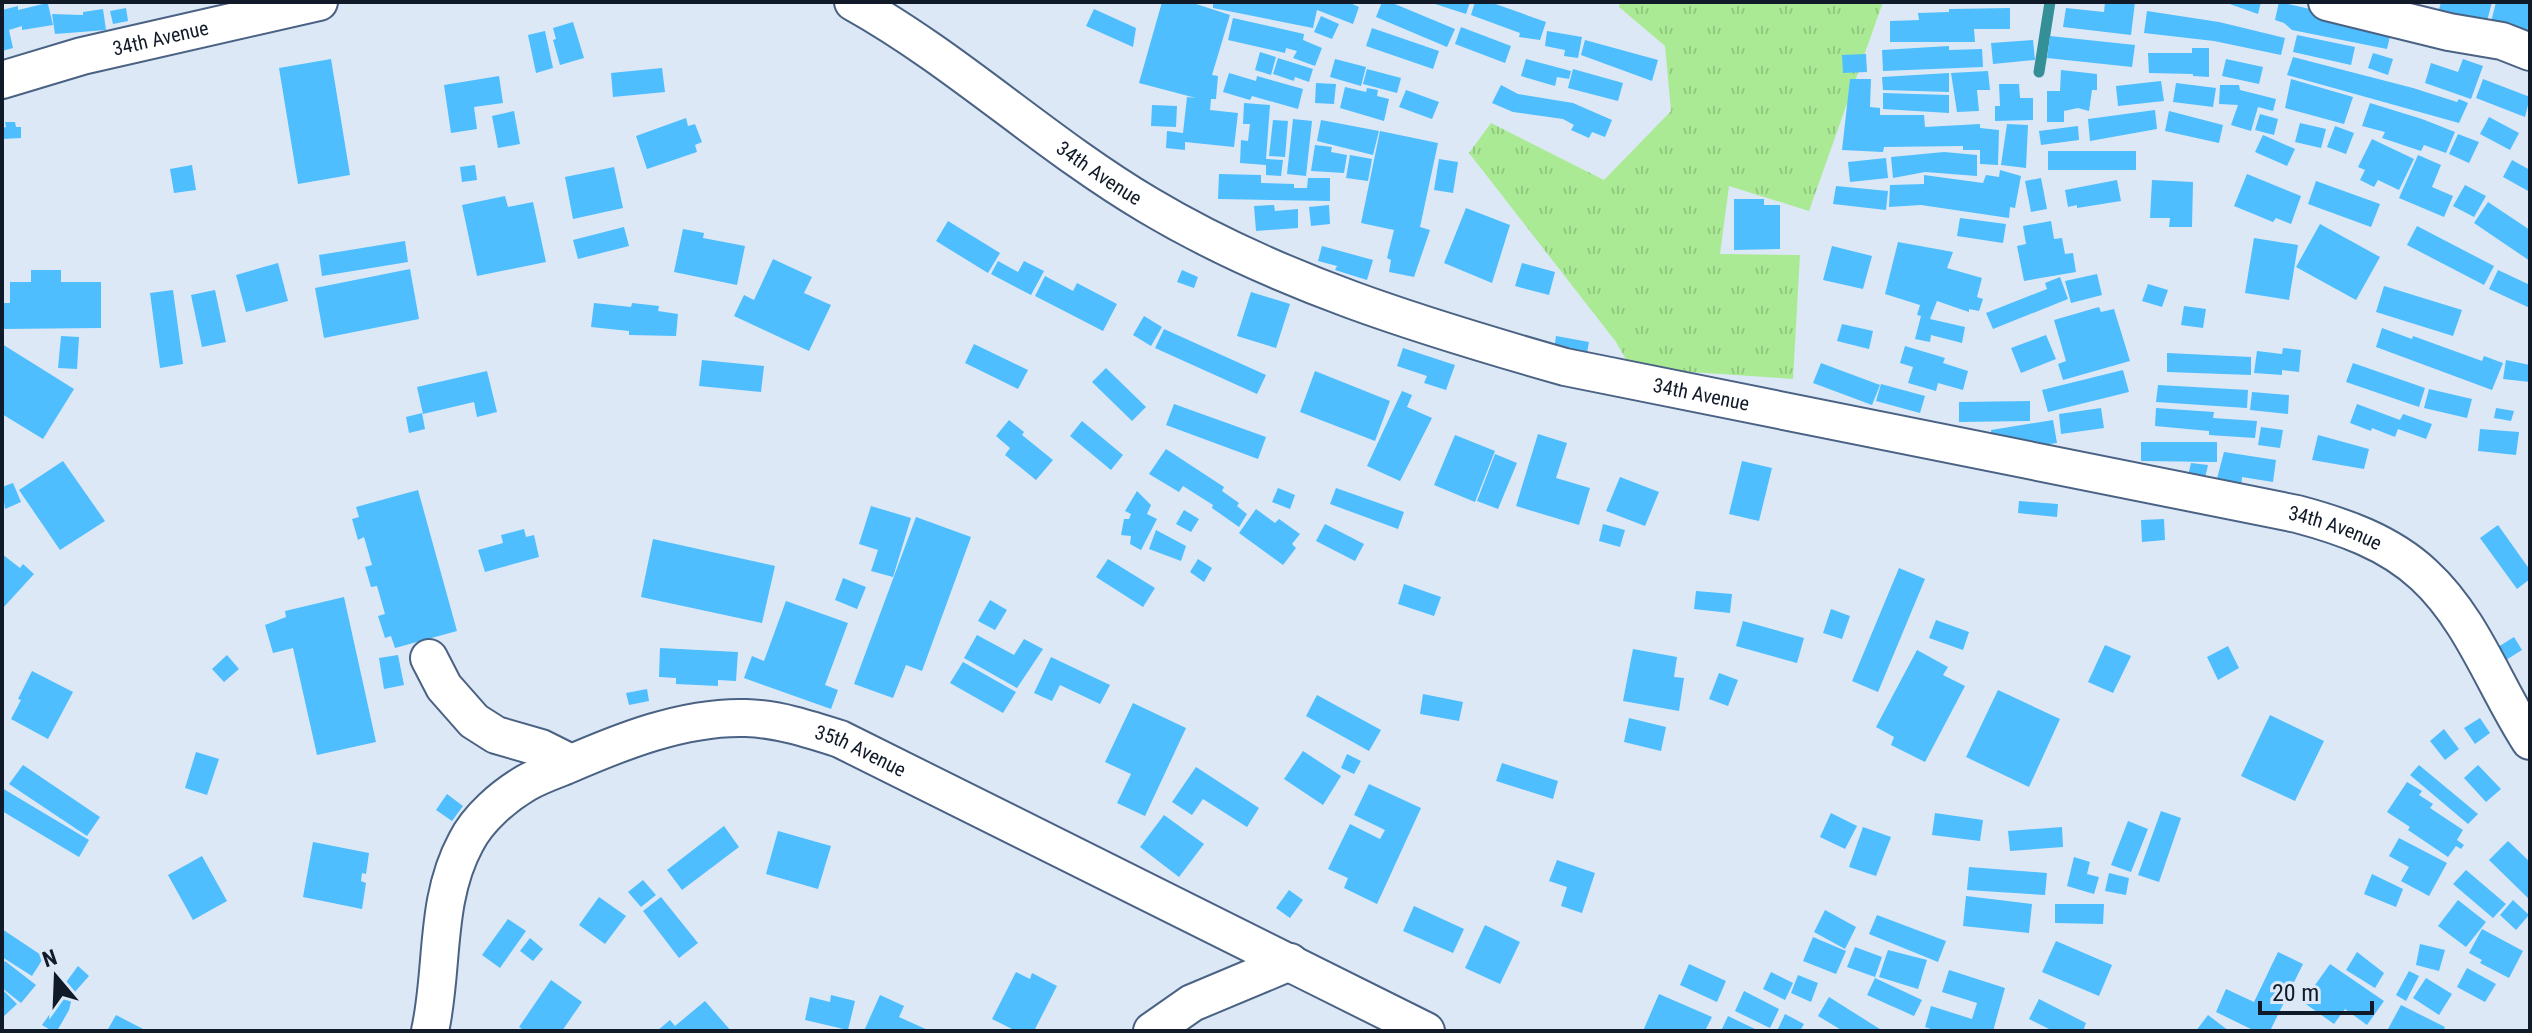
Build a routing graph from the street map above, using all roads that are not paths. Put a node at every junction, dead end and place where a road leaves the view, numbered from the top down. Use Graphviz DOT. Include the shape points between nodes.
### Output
graph roads {
  1 [pos="319,2"];
  2 [pos="2327,2"];
  3 [pos="868,6"];
  4 [pos="248,11"];
  5 [pos="2530,52"];
  6 [pos="2,80"];
  7 [pos="429,658"];
  8 [pos="2530,741"];
  9 [pos="571,763"];
  10 [pos="1290,962"];
  11 [pos="430,1031"];
  12 [pos="1152,1031"];
  13 [pos="1426,1031"];
  1 -- 4 [label="street, 34th Avenue"];
  2 -- 5 [label="street"];
  3 -- 8 [label="street, 34th Avenue" via="1146,204 1290,276 1385,313 1565,367 2338,525 2403,558 2444,596"];
  4 -- 6 [label="street, 34th Avenue"];
  7 -- 9 [label="street" via="444,687 474,721 496,735"];
  9 -- 10 [label="street, 35th Avenue" via="700,721 791,723 840,739"];
  9 -- 11 [label="street, 35th Avenue" via="526,782 481,820 467,840 446,895"];
  10 -- 12 [label="street" via="1192,1003"];
  10 -- 13 [label="street, 35th Avenue"];
}
